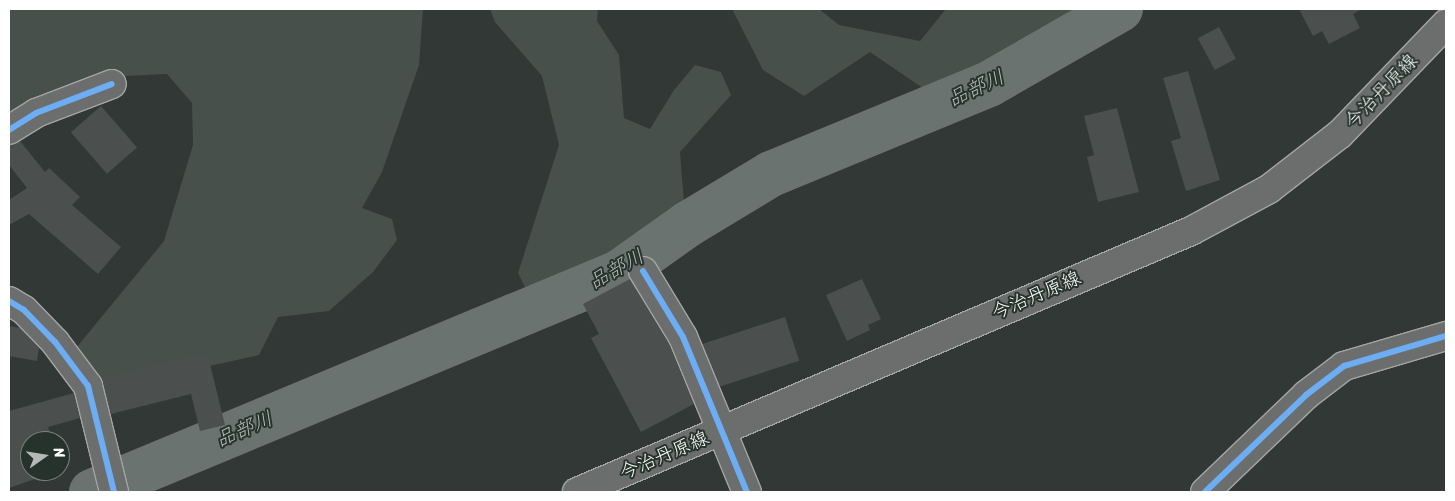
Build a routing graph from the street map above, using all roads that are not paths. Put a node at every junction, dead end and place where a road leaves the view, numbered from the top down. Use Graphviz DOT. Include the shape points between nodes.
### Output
graph roads {
  1 [pos="1446,24"];
  2 [pos="112,84"];
  3 [pos="9,130"];
  4 [pos="643,271"];
  5 [pos="9,301"];
  6 [pos="1446,336"];
  7 [pos="724,430"];
  8 [pos="114,492"];
  9 [pos="577,492"];
  10 [pos="747,492"];
  11 [pos="1205,492"];
  1 -- 7 [label="main road, 今治丹原線" via="1340,134 1269,189 1191,230"];
  2 -- 3 [label="main road" via="36,113"];
  4 -- 7 [label="main road" via="683,337"];
  5 -- 8 [label="main road" via="24,310 55,342 88,386"];
  6 -- 11 [label="main road" via="1344,366 1306,395"];
  7 -- 9 [label="main road, 今治丹原線"];
  7 -- 10 [label="main road"];
}
